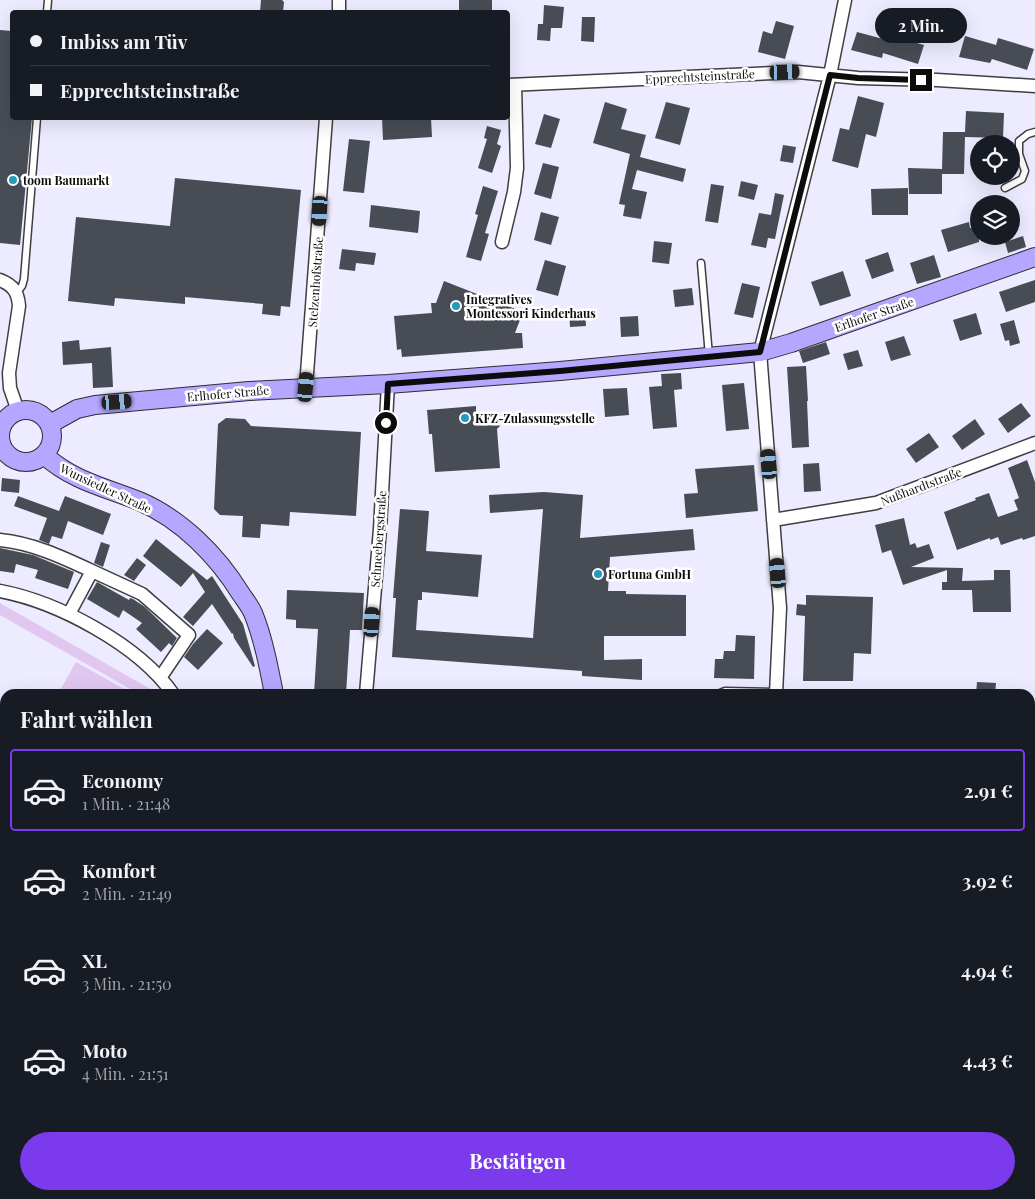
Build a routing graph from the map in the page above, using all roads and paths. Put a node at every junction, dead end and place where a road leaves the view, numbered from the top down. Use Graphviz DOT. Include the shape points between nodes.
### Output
graph roads {
  1 [pos="845,0"];
  2 [pos="830,75"];
  3 [pos="511,85"];
  4 [pos="1035,86"];
  5 [pos="37,120"];
  6 [pos="326,120"];
  7 [pos="1035,132"];
  8 [pos="1005,188"];
  9 [pos="502,242"];
  10 [pos="1035,257"];
  11 [pos="700,263"];
  12 [pos="0,280"];
  13 [pos="16,292"];
  14 [pos="760,352"];
  15 [pos="710,357"];
  16 [pos="388,384"];
  17 [pos="306,387"];
  18 [pos="18,411"];
  19 [pos="50,424"];
  20 [pos="1,442"];
  21 [pos="1035,443"];
  22 [pos="44,454"];
  23 [pos="773,520"];
  24 [pos="0,540"];
  25 [pos="92,571"];
  26 [pos="0,591"];
  27 [pos="69,614"];
  28 [pos="160,678"];
  29 [pos="169,689"];
  30 [pos="273,689"];
  31 [pos="366,689"];
  32 [pos="776,689"];
  1 -- 2 [label="street"];
  2 -- 3 [label="street, Epprechtsteinstraße" via="758,73"];
  2 -- 4 [label="street, Epprechtsteinstraße"];
  2 -- 14 [label="street"];
  3 -- 9 [label="street, Epprechtsteinstraße" via="517,168"];
  5 -- 13 [label="lane" via="24,279"];
  6 -- 17 [label="street, Stelzenhofstraße"];
  7 -- 8 [label="lane" via="1019,141 1024,171 1022,179"];
  10 -- 14 [label="street, Erlhofer Straße"];
  11 -- 15 [label="lane"];
  12 -- 13 [label="street"];
  13 -- 18 [label="street" via="19,306 9,373"];
  14 -- 15 [label="street, Erlhofer Straße"];
  14 -- 23 [label="street"];
  15 -- 16 [label="street, Erlhofer Straße"];
  16 -- 17 [label="street, Erlhofer Straße"];
  16 -- 31 [label="street, Schneebergstraße"];
  17 -- 19 [label="street, Erlhofer Straße" via="95,404 77,409"];
  18 -- 19 [label="street" via="37,412"];
  18 -- 20 [label="street" via="3,425"];
  19 -- 22 [label="street" via="52,440"];
  20 -- 22 [label="street" via="5,451 24,462 34,461"];
  21 -- 23 [label="street, Nußhardtstraße" via="876,503"];
  22 -- 30 [label="street, Wunsiedler Straße" via="67,473 162,514 203,545 233,580 253,612"];
  23 -- 32 [label="street" via="780,608"];
  24 -- 25 [label="street" via="18,542"];
  25 -- 27 [label="street"];
  25 -- 28 [label="street" via="142,594 189,635"];
  26 -- 27 [label="street"];
  27 -- 28 [label="street" via="134,654"];
  28 -- 29 [label="street"];
}
